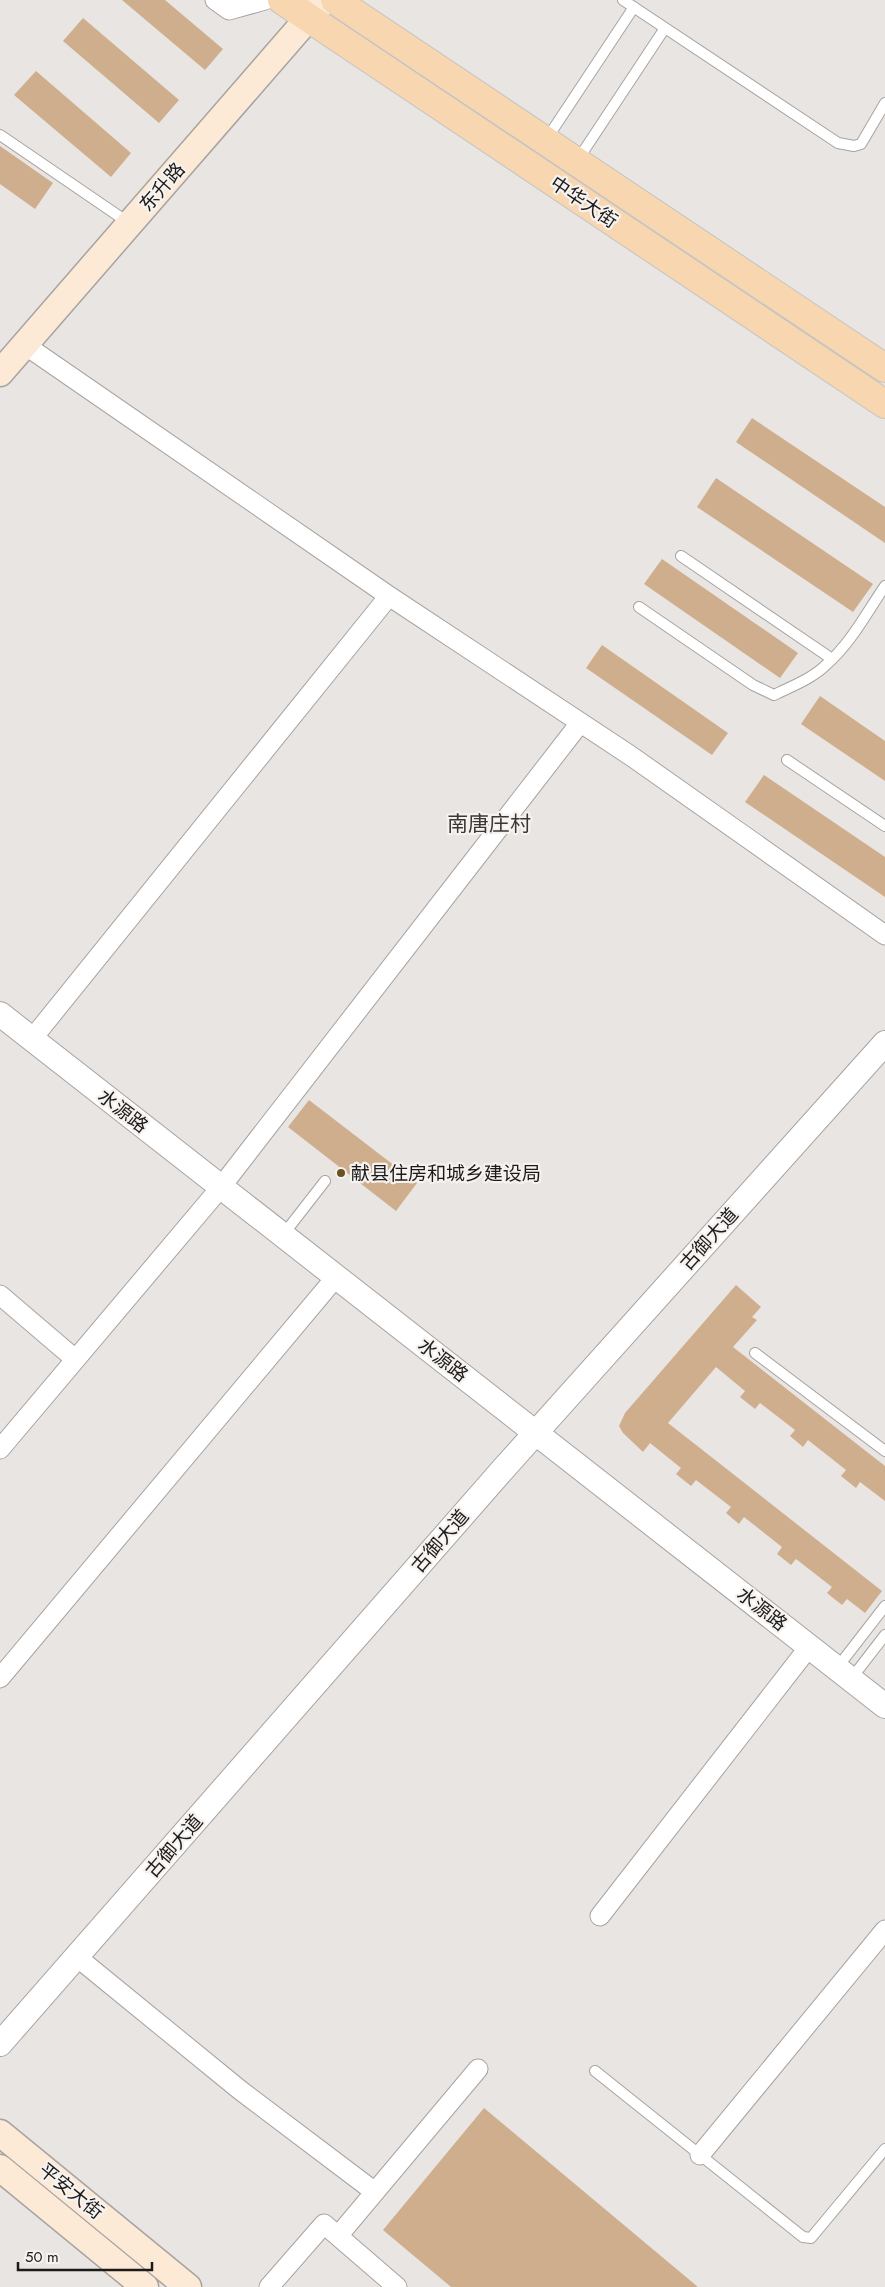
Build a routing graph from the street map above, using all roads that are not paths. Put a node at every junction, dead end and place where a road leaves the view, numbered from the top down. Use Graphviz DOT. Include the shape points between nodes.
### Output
graph roads {
  1 [pos="215,0"];
  2 [pos="265,0"];
  3 [pos="282,0"];
  4 [pos="335,0"];
  5 [pos="623,0"];
  6 [pos="634,7"];
  7 [pos="316,9"];
  8 [pos="665,28"];
  9 [pos="885,102"];
  10 [pos="0,135"];
  11 [pos="545,140"];
  12 [pos="576,162"];
  13 [pos="130,224"];
  14 [pos="25,345"];
  15 [pos="885,368"];
  16 [pos="0,374"];
  17 [pos="885,404"];
  18 [pos="681,556"];
  19 [pos="885,586"];
  20 [pos="389,596"];
  21 [pos="639,607"];
  22 [pos="832,659"];
  23 [pos="580,723"];
  24 [pos="787,760"];
  25 [pos="885,826"];
  26 [pos="885,936"];
  27 [pos="0,1014"];
  28 [pos="32,1039"];
  29 [pos="885,1043"];
  30 [pos="326,1182"];
  31 [pos="221,1187"];
  32 [pos="283,1236"];
  33 [pos="336,1277"];
  34 [pos="0,1295"];
  35 [pos="755,1353"];
  36 [pos="75,1359"];
  37 [pos="536,1433"];
  38 [pos="0,1449"];
  39 [pos="885,1451"];
  40 [pos="885,1606"];
  41 [pos="885,1635"];
  42 [pos="809,1646"];
  43 [pos="844,1674"];
  44 [pos="0,1678"];
  45 [pos="885,1706"];
  46 [pos="600,1916"];
  47 [pos="885,1930"];
  48 [pos="76,1957"];
  49 [pos="0,2044"];
  50 [pos="478,2069"];
  51 [pos="595,2070"];
  52 [pos="0,2133"];
  53 [pos="885,2149"];
  54 [pos="700,2155"];
  55 [pos="0,2168"];
  56 [pos="375,2192"];
  57 [pos="338,2236"];
  58 [pos="145,2287"];
  59 [pos="188,2287"];
  60 [pos="269,2287"];
  61 [pos="397,2287"];
  1 -- 2 [label="street" via="229,10"];
  3 -- 7 [label="main road, 中华大街"];
  4 -- 11 [label="main road, 中华大街"];
  5 -- 6 [label="lane"];
  6 -- 8 [label="lane"];
  6 -- 11 [label="lane"];
  7 -- 13 [label="main road, 东升路"];
  7 -- 17 [label="main road, 中华大街"];
  8 -- 9 [label="lane" via="846,145 861,144"];
  8 -- 12 [label="lane"];
  10 -- 13 [label="lane"];
  11 -- 12 [label="main road, 中华大街"];
  12 -- 15 [label="main road, 中华大街"];
  13 -- 14 [label="main road, 东升路"];
  14 -- 16 [label="main road, 东升路"];
  14 -- 20 [label="street"];
  18 -- 22 [label="lane"];
  19 -- 22 [label="lane"];
  20 -- 23 [label="street"];
  20 -- 28 [label="street"];
  21 -- 22 [label="lane" via="752,686 774,695 806,680"];
  23 -- 26 [label="street"];
  23 -- 31 [label="street"];
  24 -- 25 [label="lane"];
  27 -- 28 [label="street, 水源路"];
  28 -- 31 [label="street, 水源路"];
  29 -- 37 [label="street, 古御大道"];
  30 -- 32 [label="lane"];
  31 -- 32 [label="street, 水源路"];
  31 -- 36 [label="street"];
  32 -- 33 [label="street, 水源路"];
  33 -- 37 [label="street, 水源路"];
  33 -- 44 [label="street"];
  34 -- 36 [label="street"];
  35 -- 39 [label="lane"];
  36 -- 38 [label="street"];
  37 -- 42 [label="street, 水源路"];
  37 -- 48 [label="street, 古御大道"];
  40 -- 43 [label="lane"];
  41 -- 43 [label="lane"];
  42 -- 43 [label="street, 水源路"];
  42 -- 46 [label="street"];
  43 -- 45 [label="street, 水源路"];
  47 -- 54 [label="street"];
  48 -- 49 [label="street, 古御大道"];
  48 -- 56 [label="street" via="240,2090"];
  50 -- 56 [label="street"];
  51 -- 54 [label="lane"];
  52 -- 59 [label="main road, 平安大街"];
  53 -- 54 [label="lane" via="811,2238 803,2237"];
  55 -- 58 [label="main road, 平安大街"];
  56 -- 57 [label="street"];
  57 -- 60 [label="street" via="324,2224"];
  57 -- 61 [label="street"];
}
